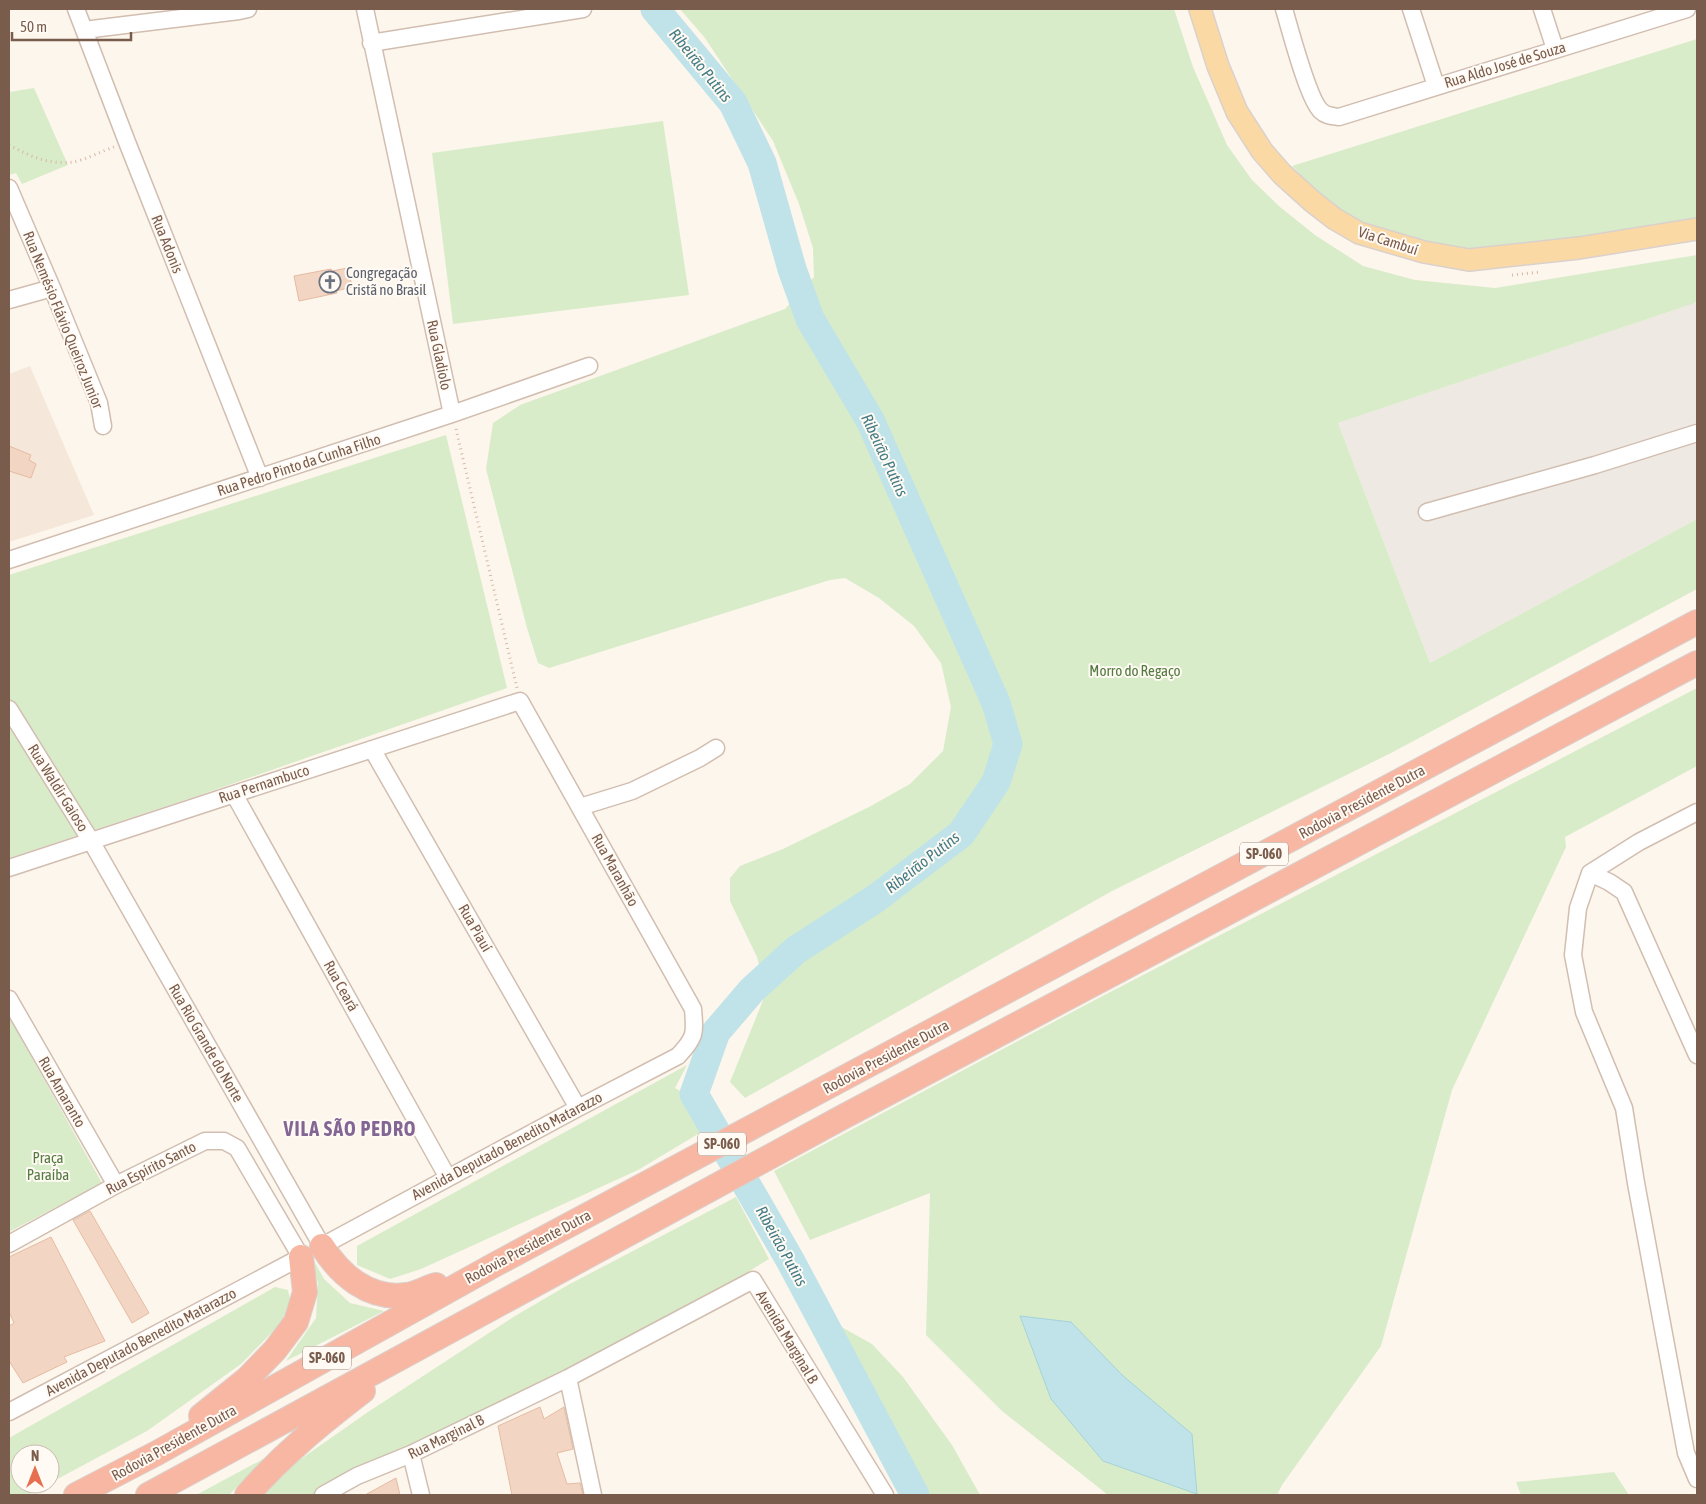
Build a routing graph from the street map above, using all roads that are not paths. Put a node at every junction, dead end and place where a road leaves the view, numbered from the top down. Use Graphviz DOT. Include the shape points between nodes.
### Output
graph roads {
  1 [pos="76,9"];
  2 [pos="248,9"];
  3 [pos="365,9"];
  4 [pos="584,9"];
  5 [pos="1200,9"];
  6 [pos="1284,9"];
  7 [pos="1410,9"];
  8 [pos="1542,9"];
  9 [pos="1687,9"];
  10 [pos="1668,12"];
  11 [pos="84,30"];
  12 [pos="371,43"];
  13 [pos="1555,49"];
  14 [pos="1436,86"];
  15 [pos="9,188"];
  16 [pos="1697,229"];
  17 [pos="52,288"];
  18 [pos="9,300"];
  19 [pos="589,366"];
  20 [pos="452,414"];
  21 [pos="104,426"];
  22 [pos="1697,433"];
  23 [pos="260,478"];
  24 [pos="1427,512"];
  25 [pos="9,560"];
  26 [pos="1697,622"];
  27 [pos="1697,663"];
  28 [pos="520,701"];
  29 [pos="9,709"];
  30 [pos="716,748"];
  31 [pos="372,749"];
  32 [pos="234,794"];
  33 [pos="580,807"];
  34 [pos="1697,812"];
  35 [pos="91,841"];
  36 [pos="9,868"];
  37 [pos="1590,873"];
  38 [pos="9,999"];
  39 [pos="690,1043"];
  40 [pos="1697,1055"];
  41 [pos="578,1108"];
  42 [pos="448,1178"];
  43 [pos="116,1185"];
  44 [pos="9,1244"];
  45 [pos="322,1246"];
  46 [pos="301,1257"];
  47 [pos="496,1264"];
  48 [pos="422,1346"];
  49 [pos="568,1378"];
  50 [pos="9,1412"];
  51 [pos="157,1453"];
  52 [pos="411,1454"];
  53 [pos="1697,1479"];
  54 [pos="76,1495"];
  55 [pos="148,1495"];
  56 [pos="247,1495"];
  57 [pos="323,1495"];
  58 [pos="421,1495"];
  59 [pos="593,1495"];
  60 [pos="885,1495"];
  1 -- 11 [label="street, Rua Adonis"];
  2 -- 11 [label="street"];
  3 -- 12 [label="street, Rua Gladiolo"];
  4 -- 12 [label="street"];
  5 -- 16 [label="main road, Via Cambuí" via="1237,112 1262,151 1313,202 1360,233 1424,252 1469,260 1579,248"];
  6 -- 14 [label="street, Rua Aldo José de Souza" via="1306,79 1322,113 1344,116"];
  7 -- 14 [label="street"];
  8 -- 13 [label="street"];
  9 -- 10 [label="street, Rua Aldo José de Souza"];
  10 -- 13 [label="street, Rua Aldo José de Souza"];
  11 -- 23 [label="street, Rua Adonis"];
  12 -- 20 [label="street, Rua Gladiolo"];
  13 -- 14 [label="street, Rua Aldo José de Souza"];
  15 -- 17 [label="street, Rua Nemésio Flávio Queiroz Junior"];
  17 -- 18 [label="street"];
  17 -- 21 [label="street, Rua Nemésio Flávio Queiroz Junior" via="99,403"];
  19 -- 20 [label="street, Rua Pedro Pinto da Cunha Filho"];
  20 -- 23 [label="street, Rua Pedro Pinto da Cunha Filho"];
  22 -- 24 [label="street"];
  23 -- 25 [label="street, Rua Pedro Pinto da Cunha Filho"];
  26 -- 47 [label="highway, Rodovia Presidente Dutra / SP-060"];
  27 -- 48 [label="highway, SP-060" via="790,1146"];
  28 -- 31 [label="street, Rua Pernambuco"];
  28 -- 33 [label="street, Rua Maranhão"];
  29 -- 35 [label="street, Rua Waldir Gaioso"];
  30 -- 33 [label="street" via="632,791"];
  31 -- 32 [label="street, Rua Pernambuco"];
  31 -- 41 [label="street, Rua Piauí"];
  32 -- 35 [label="street, Rua Pernambuco"];
  32 -- 42 [label="street, Rua Ceará"];
  33 -- 39 [label="street, Rua Maranhão" via="693,1009 695,1029"];
  34 -- 37 [label="street" via="1639,842"];
  35 -- 36 [label="street, Rua Pernambuco"];
  35 -- 45 [label="street, Rua Rio Grande do Norte"];
  37 -- 40 [label="street" via="1624,892"];
  37 -- 53 [label="street" via="1578,908 1573,955 1584,1012 1624,1108 1686,1454"];
  38 -- 43 [label="street, Rua Amaranto"];
  39 -- 41 [label="street, Avenida Deputado Benedito Matarazzo" via="678,1056"];
  41 -- 42 [label="street, Avenida Deputado Benedito Matarazzo"];
  42 -- 45 [label="street, Avenida Deputado Benedito Matarazzo"];
  43 -- 44 [label="street, Rua Espírito Santo"];
  43 -- 46 [label="street, Rua Espírito Santo" via="204,1141 224,1141 237,1148"];
  45 -- 47 [label="highway" via="331,1262 353,1282 381,1295 407,1295"];
  46 -- 50 [label="street, Avenida Deputado Benedito Matarazzo"];
  46 -- 51 [label="highway" via="304,1292 296,1322 247,1379"];
  47 -- 51 [label="highway, Rodovia Presidente Dutra / SP-060"];
  48 -- 55 [label="highway, SP-060"];
  48 -- 56 [label="highway" via="312,1430"];
  49 -- 52 [label="street, Rua Marginal B"];
  49 -- 59 [label="street"];
  49 -- 60 [label="street, Avenida Marginal B" via="753,1280"];
  51 -- 54 [label="highway, Rodovia Presidente Dutra / SP-060"];
  52 -- 57 [label="street, Rua Marginal B" via="356,1476"];
  52 -- 58 [label="street"];
}
